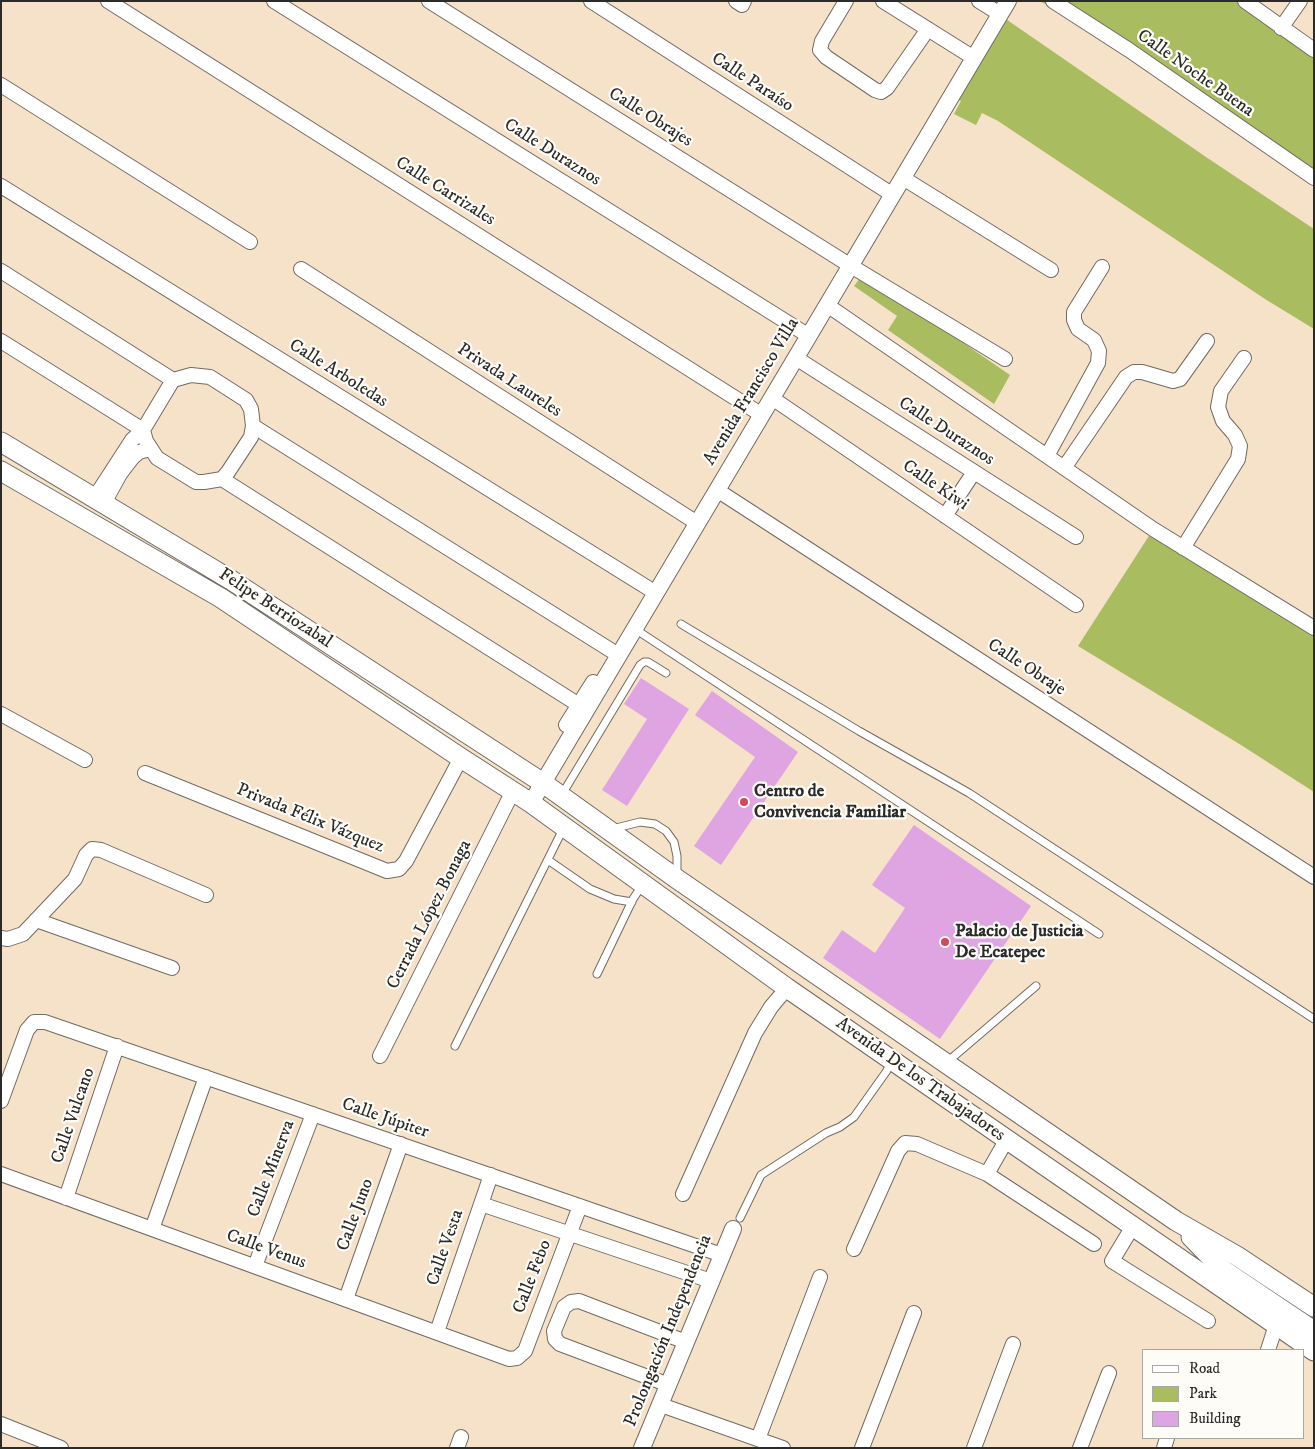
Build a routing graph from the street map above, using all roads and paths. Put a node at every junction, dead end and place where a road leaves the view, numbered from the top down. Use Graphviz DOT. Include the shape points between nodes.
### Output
graph roads {
  1 [pos="108,1"];
  2 [pos="274,1"];
  3 [pos="429,1"];
  4 [pos="591,1"];
  5 [pos="736,1"];
  6 [pos="744,1"];
  7 [pos="846,1"];
  8 [pos="883,1"];
  9 [pos="980,1"];
  10 [pos="1054,1"];
  11 [pos="1245,1"];
  12 [pos="1300,1"];
  13 [pos="1004,8"];
  14 [pos="1280,28"];
  15 [pos="928,29"];
  16 [pos="1314,50"];
  17 [pos="974,58"];
  18 [pos="1,85"];
  19 [pos="904,178"];
  20 [pos="1314,178"];
  21 [pos="1,186"];
  22 [pos="893,195"];
  23 [pos="250,242"];
  24 [pos="851,266"];
  25 [pos="1102,267"];
  26 [pos="300,269"];
  27 [pos="1051,270"];
  28 [pos="1,271"];
  29 [pos="827,305"];
  30 [pos="809,336"];
  31 [pos="1,341"];
  32 [pos="1206,341"];
  33 [pos="796,358"];
  34 [pos="1244,358"];
  35 [pos="1004,359"];
  36 [pos="173,380"];
  37 [pos="772,398"];
  38 [pos="762,415"];
  39 [pos="253,426"];
  40 [pos="144,430"];
  41 [pos="1,442"];
  42 [pos="150,449"];
  43 [pos="1047,456"];
  44 [pos="1064,468"];
  45 [pos="1,471"];
  46 [pos="974,472"];
  47 [pos="222,479"];
  48 [pos="718,490"];
  49 [pos="100,500"];
  50 [pos="945,516"];
  51 [pos="697,524"];
  52 [pos="1076,538"];
  53 [pos="1183,548"];
  54 [pos="656,594"];
  55 [pos="1076,605"];
  56 [pos="681,624"];
  57 [pos="1314,628"];
  58 [pos="630,630"];
  59 [pos="612,651"];
  60 [pos="666,673"];
  61 [pos="579,705"];
  62 [pos="1,714"];
  63 [pos="566,725"];
  64 [pos="461,758"];
  65 [pos="85,760"];
  66 [pos="145,773"];
  67 [pos="543,783"];
  68 [pos="513,791"];
  69 [pos="561,796"];
  70 [pos="531,803"];
  71 [pos="564,827"];
  72 [pos="608,830"];
  73 [pos="548,860"];
  74 [pos="1314,878"];
  75 [pos="677,879"];
  76 [pos="643,884"];
  77 [pos="206,895"];
  78 [pos="632,902"];
  79 [pos="36,920"];
  80 [pos="1099,934"];
  81 [pos="5,939"];
  82 [pos="172,968"];
  83 [pos="596,974"];
  84 [pos="1036,986"];
  85 [pos="787,988"];
  86 [pos="1314,1019"];
  87 [pos="117,1046"];
  88 [pos="455,1046"];
  89 [pos="380,1056"];
  90 [pos="892,1060"];
  91 [pos="946,1063"];
  92 [pos="206,1077"];
  93 [pos="1,1101"];
  94 [pos="313,1114"];
  95 [pos="1007,1139"];
  96 [pos="401,1144"];
  97 [pos="1,1174"];
  98 [pos="987,1174"];
  99 [pos="491,1175"];
  100 [pos="683,1194"];
  101 [pos="66,1198"];
  102 [pos="481,1204"];
  103 [pos="580,1206"];
  104 [pos="1176,1222"];
  105 [pos="736,1224"];
  106 [pos="1133,1226"];
  107 [pos="152,1229"];
  108 [pos="570,1234"];
  109 [pos="1094,1244"];
  110 [pos="854,1249"];
  111 [pos="722,1255"];
  112 [pos="255,1266"];
  113 [pos="820,1277"];
  114 [pos="711,1282"];
  115 [pos="346,1299"];
  116 [pos="1314,1307"];
  117 [pos="914,1313"];
  118 [pos="1208,1321"];
  119 [pos="1276,1325"];
  120 [pos="436,1332"];
  121 [pos="1314,1332"];
  122 [pos="686,1342"];
  123 [pos="1013,1344"];
  124 [pos="1268,1349"];
  125 [pos="1314,1351"];
  126 [pos="518,1358"];
  127 [pos="1108,1373"];
  128 [pos="669,1385"];
  129 [pos="661,1405"];
  130 [pos="1,1424"];
  131 [pos="758,1439"];
  132 [pos="62,1448"];
  133 [pos="642,1448"];
  134 [pos="783,1448"];
  135 [pos="862,1448"];
  136 [pos="974,1448"];
  137 [pos="1080,1448"];
  1 -- 38 [label="street, Calle Carrizales"];
  2 -- 30 [label="street, Calle Duraznos"];
  3 -- 24 [label="street, Calle Obrajes"];
  4 -- 22 [label="street, Calle Paraíso"];
  5 -- 6 [label="street" via="742,5"];
  7 -- 15 [label="street" via="820,50 875,90 881,92 887,88"];
  8 -- 15 [label="street"];
  9 -- 13 [label="street"];
  10 -- 20 [label="street, Calle Noche Buena"];
  11 -- 14 [label="street"];
  12 -- 14 [label="street"];
  13 -- 17 [label="street, Avenida Francisco Villa"];
  14 -- 16 [label="street"];
  15 -- 17 [label="street"];
  17 -- 19 [label="street, Avenida Francisco Villa"];
  18 -- 23 [label="street"];
  19 -- 22 [label="street, Avenida Francisco Villa"];
  19 -- 27 [label="street"];
  21 -- 54 [label="street, Calle Arboledas"];
  22 -- 24 [label="street, Avenida Francisco Villa"];
  24 -- 29 [label="street, Avenida Francisco Villa"];
  24 -- 35 [label="street, Calle Obrajes"];
  25 -- 43 [label="street" via="1074,312 1078,329 1094,340 1099,351 1098,363"];
  26 -- 51 [label="street, Privada Laureles"];
  28 -- 36 [label="street"];
  29 -- 30 [label="street, Avenida Francisco Villa"];
  29 -- 43 [label="street"];
  30 -- 33 [label="street, Avenida Francisco Villa"];
  31 -- 40 [label="street"];
  32 -- 44 [label="street" via="1180,379 1173,381 1142,372 1126,377"];
  33 -- 37 [label="street, Avenida Francisco Villa"];
  33 -- 46 [label="street, Calle Duraznos"];
  34 -- 53 [label="street" via="1221,391 1218,407 1223,421 1240,446 1238,459"];
  36 -- 39 [label="street" via="191,375 210,377 246,400"];
  36 -- 40 [label="street"];
  37 -- 38 [label="street, Avenida Francisco Villa"];
  37 -- 50 [label="street, Calle Kiwi"];
  38 -- 48 [label="street, Avenida Francisco Villa"];
  39 -- 47 [label="street"];
  39 -- 59 [label="street"];
  40 -- 42 [label="street"];
  40 -- 49 [label="street" via="132,440"];
  41 -- 49 [label="main road, Felipe Berriozabal"];
  42 -- 47 [label="street" via="157,458 196,482"];
  42 -- 49 [label="street" via="133,457"];
  43 -- 44 [label="street"];
  44 -- 53 [label="street"];
  45 -- 64 [label="main road, Felipe Berriozabal" via="222,598"];
  46 -- 50 [label="street"];
  46 -- 52 [label="street, Calle Duraznos"];
  47 -- 61 [label="street"];
  48 -- 51 [label="street, Avenida Francisco Villa"];
  48 -- 74 [label="street, Calle Obraje"];
  49 -- 67 [label="main road, Felipe Berriozabal" via="231,580"];
  50 -- 55 [label="street, Calle Kiwi"];
  51 -- 54 [label="street, Avenida Francisco Villa"];
  53 -- 57 [label="street"];
  54 -- 58 [label="street, Avenida Francisco Villa"];
  56 -- 86 [label="lane" via="858,731 969,793"];
  58 -- 59 [label="street"];
  58 -- 67 [label="street, Avenida Francisco Villa"];
  58 -- 80 [label="lane"];
  59 -- 61 [label="street"];
  60 -- 69 [label="lane" via="648,662 640,665"];
  61 -- 63 [label="street"];
  62 -- 65 [label="street"];
  64 -- 66 [label="street, Privada Félix Vázquez" via="406,861 399,869 388,871"];
  64 -- 68 [label="main road, Felipe Berriozabal"];
  67 -- 69 [label="main road, Avenida De los Trabajadores"];
  67 -- 70 [label="street, Avenida Francisco Villa"];
  68 -- 70 [label="main road, Felipe Berriozabal"];
  68 -- 89 [label="street, Cerrada López Bonaga"];
  69 -- 72 [label="main road, Avenida De los Trabajadores"];
  70 -- 71 [label="main road, Avenida De los Trabajadores"];
  71 -- 73 [label="lane"];
  71 -- 76 [label="main road, Avenida De los Trabajadores"];
  72 -- 75 [label="main road, Avenida De los Trabajadores"];
  72 -- 75 [label="lane" via="640,822 655,824 666,831 674,842"];
  73 -- 78 [label="lane" via="590,888 614,899"];
  73 -- 88 [label="lane"];
  75 -- 91 [label="main road, Avenida De los Trabajadores"];
  76 -- 78 [label="lane"];
  76 -- 85 [label="main road, Avenida De los Trabajadores"];
  77 -- 79 [label="street" via="92,849 75,879"];
  78 -- 83 [label="lane"];
  79 -- 81 [label="street" via="23,934"];
  79 -- 82 [label="street"];
  84 -- 91 [label="lane"];
  85 -- 90 [label="main road, Avenida De los Trabajadores"];
  85 -- 100 [label="street" via="755,1033"];
  87 -- 92 [label="street, Calle Júpiter"];
  87 -- 93 [label="street, Calle Júpiter" via="45,1022 34,1022 27,1030"];
  87 -- 101 [label="street, Calle Vulcano"];
  90 -- 95 [label="main road, Avenida De los Trabajadores"];
  90 -- 105 [label="lane" via="854,1117 762,1175"];
  91 -- 104 [label="main road, Avenida De los Trabajadores"];
  92 -- 94 [label="street, Calle Júpiter"];
  92 -- 107 [label="street"];
  94 -- 96 [label="street, Calle Júpiter"];
  94 -- 112 [label="street, Calle Minerva"];
  95 -- 98 [label="street"];
  95 -- 106 [label="main road, Avenida De los Trabajadores"];
  96 -- 99 [label="street, Calle Júpiter"];
  96 -- 115 [label="street, Calle Juno"];
  97 -- 101 [label="street, Calle Venus"];
  98 -- 109 [label="street"];
  98 -- 110 [label="street" via="917,1144 905,1143 898,1151"];
  99 -- 102 [label="street, Calle Vesta"];
  99 -- 103 [label="street, Calle Júpiter"];
  101 -- 107 [label="street, Calle Venus"];
  102 -- 108 [label="street"];
  102 -- 120 [label="street, Calle Vesta"];
  103 -- 108 [label="street, Calle Febo"];
  103 -- 111 [label="street, Calle Júpiter"];
  104 -- 116 [label="main road, Avenida De los Trabajadores" via="1237,1256"];
  104 -- 121 [label="main road" via="1223,1270"];
  105 -- 111 [label="street, Prolongación Independencia"];
  106 -- 118 [label="street" via="1112,1261"];
  106 -- 119 [label="main road, Avenida De los Trabajadores"];
  107 -- 112 [label="street, Calle Venus"];
  108 -- 114 [label="street"];
  108 -- 126 [label="street, Calle Febo" via="525,1351"];
  111 -- 114 [label="street, Prolongación Independencia"];
  112 -- 115 [label="street, Calle Venus"];
  113 -- 131 [label="street"];
  114 -- 122 [label="street, Prolongación Independencia"];
  115 -- 120 [label="street, Calle Venus"];
  117 -- 135 [label="street"];
  119 -- 124 [label="street"];
  119 -- 125 [label="main road, Avenida De los Trabajadores"];
  120 -- 126 [label="street, Calle Venus" via="509,1359"];
  122 -- 128 [label="street, Prolongación Independencia"];
  122 -- 128 [label="street" via="579,1302 571,1302 564,1307 554,1331 560,1344"];
  123 -- 136 [label="street"];
  127 -- 137 [label="street"];
  128 -- 129 [label="street, Prolongación Independencia"];
  129 -- 131 [label="street"];
  129 -- 133 [label="street, Prolongación Independencia"];
  130 -- 132 [label="street"];
  131 -- 134 [label="street"];
}
